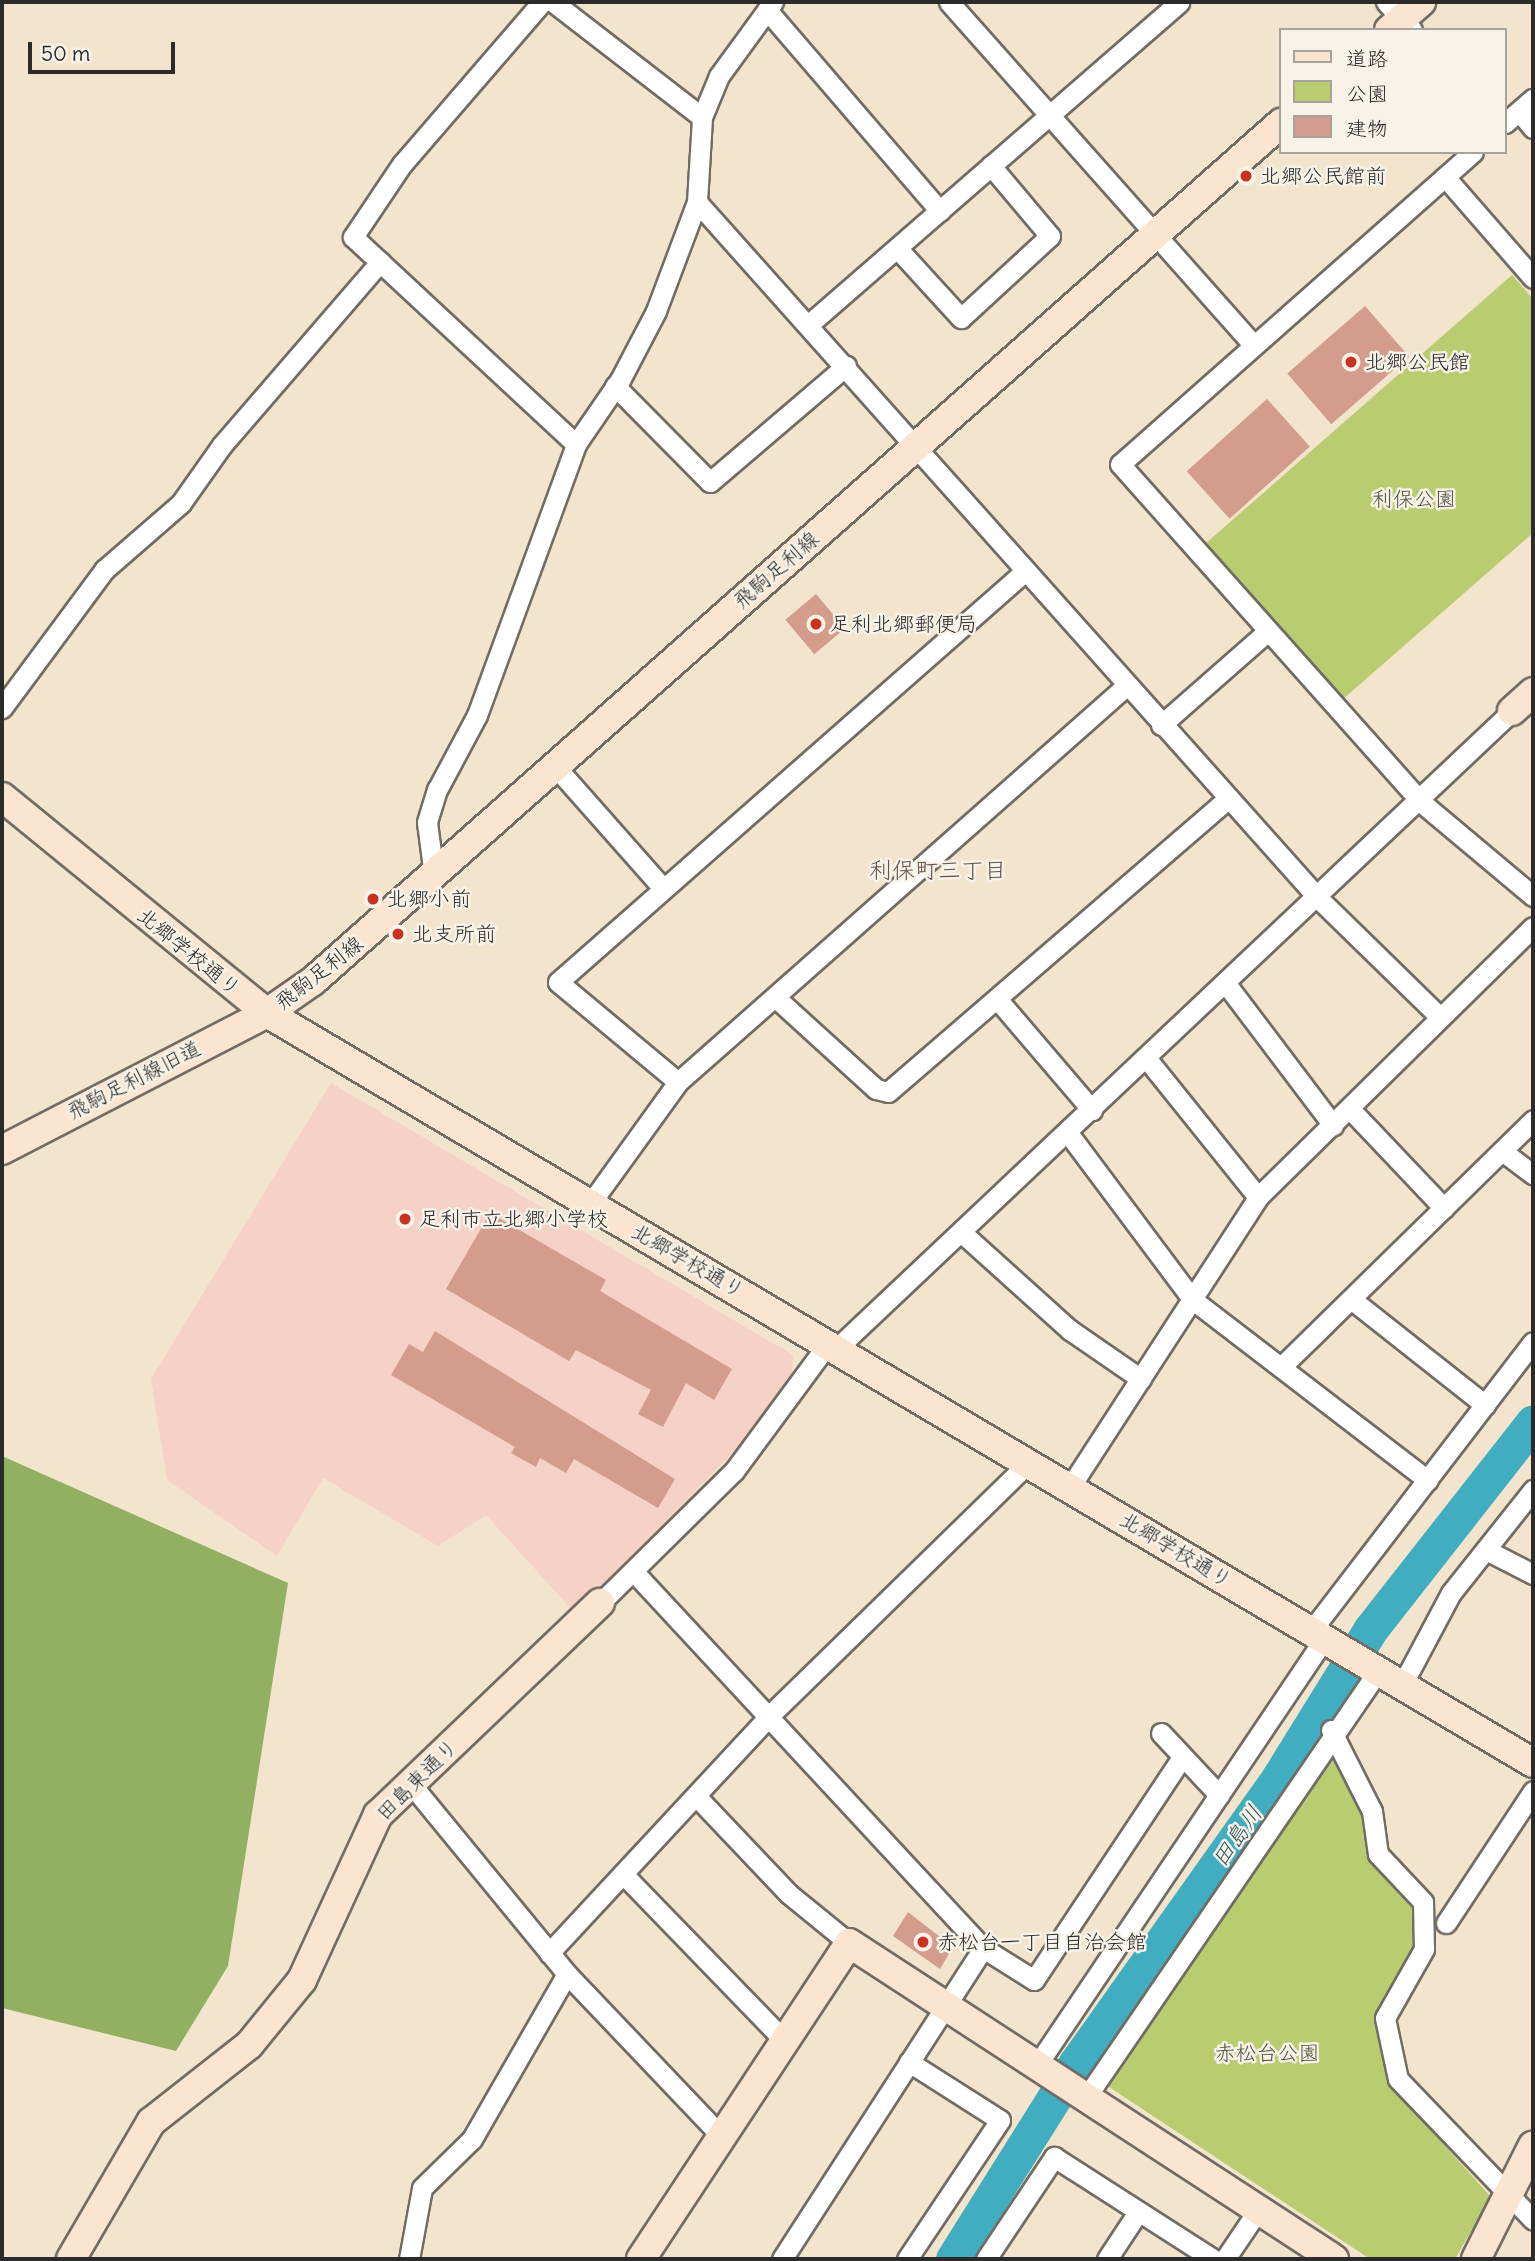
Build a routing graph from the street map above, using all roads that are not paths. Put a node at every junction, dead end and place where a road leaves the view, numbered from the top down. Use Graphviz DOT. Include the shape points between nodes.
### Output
graph roads {
  1 [pos="542,2"];
  2 [pos="553,2"];
  3 [pos="950,2"];
  4 [pos="1179,2"];
  5 [pos="770,6"];
  6 [pos="1519,111"];
  7 [pos="1050,115"];
  8 [pos="702,117"];
  9 [pos="1280,124"];
  10 [pos="1533,128"];
  11 [pos="1471,154"];
  12 [pos="991,166"];
  13 [pos="1445,177"];
  14 [pos="697,202"];
  15 [pos="940,211"];
  16 [pos="1154,233"];
  17 [pos="897,248"];
  18 [pos="380,262"];
  19 [pos="1533,278"];
  20 [pos="808,325"];
  21 [pos="1254,345"];
  22 [pos="846,366"];
  23 [pos="615,386"];
  24 [pos="576,444"];
  25 [pos="915,447"];
  26 [pos="1024,572"];
  27 [pos="1267,632"];
  28 [pos="1126,686"];
  29 [pos="1533,692"];
  30 [pos="2,708"];
  31 [pos="1513,711"];
  32 [pos="1161,725"];
  33 [pos="554,765"];
  34 [pos="2,797"];
  35 [pos="1229,798"];
  36 [pos="1422,803"];
  37 [pos="434,876"];
  38 [pos="661,886"];
  39 [pos="1533,896"];
  40 [pos="1319,899"];
  41 [pos="1533,927"];
  42 [pos="1227,985"];
  43 [pos="776,998"];
  44 [pos="998,1000"];
  45 [pos="267,1013"];
  46 [pos="1439,1016"];
  47 [pos="1147,1059"];
  48 [pos="678,1082"];
  49 [pos="1349,1108"];
  50 [pos="1092,1110"];
  51 [pos="1533,1120"];
  52 [pos="1333,1125"];
  53 [pos="1068,1133"];
  54 [pos="2,1150"];
  55 [pos="1502,1151"];
  56 [pos="1533,1174"];
  57 [pos="1258,1197"];
  58 [pos="590,1204"];
  59 [pos="1444,1208"];
  60 [pos="961,1233"];
  61 [pos="1351,1299"];
  62 [pos="1193,1300"];
  63 [pos="1533,1342"];
  64 [pos="833,1345"];
  65 [pos="1281,1367"];
  66 [pos="1142,1379"];
  67 [pos="1485,1405"];
  68 [pos="1029,1462"];
  69 [pos="1428,1479"];
  70 [pos="1070,1487"];
  71 [pos="1533,1490"];
  72 [pos="1488,1551"];
  73 [pos="633,1571"];
  74 [pos="1533,1574"];
  75 [pos="600,1603"];
  76 [pos="1322,1638"];
  77 [pos="1384,1674"];
  78 [pos="771,1714"];
  79 [pos="1331,1730"];
  80 [pos="1161,1733"];
  81 [pos="1181,1759"];
  82 [pos="1533,1763"];
  83 [pos="411,1784"];
  84 [pos="1533,1791"];
  85 [pos="1219,1795"];
  86 [pos="696,1796"];
  87 [pos="623,1874"];
  88 [pos="1446,1923"];
  89 [pos="849,1943"];
  90 [pos="983,1948"];
  91 [pos="549,1953"];
  92 [pos="567,1974"];
  93 [pos="946,2005"];
  94 [pos="785,2041"];
  95 [pos="909,2062"];
  96 [pos="1041,2068"];
  97 [pos="1084,2095"];
  98 [pos="722,2137"];
  99 [pos="1533,2145"];
  100 [pos="1509,2198"];
  101 [pos="1258,2210"];
  102 [pos="1138,2212"];
  103 [pos="1533,2220"];
  104 [pos="71,2259"];
  105 [pos="409,2259"];
  106 [pos="641,2259"];
  107 [pos="782,2259"];
  108 [pos="907,2259"];
  109 [pos="986,2259"];
  110 [pos="1107,2259"];
  111 [pos="1213,2259"];
  112 [pos="1225,2259"];
  113 [pos="1334,2259"];
  114 [pos="1476,2259"];
  1 -- 18 [label="street" via="402,164 353,237"];
  2 -- 8 [label="street"];
  3 -- 7 [label="street"];
  4 -- 7 [label="street"];
  5 -- 8 [label="street" via="719,76"];
  5 -- 15 [label="street"];
  6 -- 10 [label="street"];
  7 -- 12 [label="street"];
  7 -- 16 [label="street"];
  8 -- 14 [label="street"];
  9 -- 16 [label="street, 飛駒足利線"];
  11 -- 13 [label="street"];
  12 -- 15 [label="street"];
  12 -- 17 [label="street" via="1050,236 961,318"];
  13 -- 19 [label="street"];
  13 -- 21 [label="street"];
  14 -- 20 [label="street"];
  14 -- 23 [label="street" via="656,311"];
  15 -- 17 [label="street"];
  16 -- 21 [label="street"];
  16 -- 25 [label="street, 飛駒足利線"];
  17 -- 20 [label="street"];
  18 -- 24 [label="street"];
  18 -- 30 [label="street" via="222,445 180,503 104,570"];
  20 -- 22 [label="street"];
  21 -- 27 [label="street" via="1120,464"];
  22 -- 23 [label="street" via="710,482"];
  22 -- 25 [label="street"];
  23 -- 24 [label="street"];
  24 -- 37 [label="street" via="477,715 427,821"];
  25 -- 26 [label="street"];
  25 -- 33 [label="street, 飛駒足利線"];
  26 -- 28 [label="street"];
  26 -- 38 [label="street"];
  27 -- 32 [label="street"];
  27 -- 36 [label="street"];
  28 -- 32 [label="street"];
  28 -- 43 [label="street"];
  29 -- 31 [label="street"];
  31 -- 36 [label="street, 田島東通り"];
  32 -- 35 [label="street"];
  33 -- 37 [label="street, 飛駒足利線"];
  33 -- 38 [label="street"];
  34 -- 45 [label="street, 北郷学校通り"];
  35 -- 40 [label="street"];
  35 -- 44 [label="street"];
  36 -- 39 [label="street"];
  36 -- 40 [label="street, 田島東通り"];
  37 -- 45 [label="street, 飛駒足利線"];
  38 -- 48 [label="street" via="558,982"];
  40 -- 42 [label="street, 田島東通り"];
  40 -- 46 [label="street"];
  41 -- 46 [label="street"];
  42 -- 47 [label="street, 田島東通り"];
  42 -- 52 [label="street"];
  43 -- 44 [label="street" via="888,1092"];
  43 -- 48 [label="street"];
  44 -- 50 [label="street"];
  45 -- 54 [label="street, 飛駒足利線旧道"];
  45 -- 58 [label="street, 北郷学校通り"];
  46 -- 49 [label="street"];
  47 -- 50 [label="street, 田島東通り"];
  47 -- 57 [label="street"];
  48 -- 58 [label="street"];
  49 -- 52 [label="street"];
  49 -- 59 [label="street"];
  50 -- 53 [label="street, 田島東通り"];
  51 -- 55 [label="street"];
  52 -- 57 [label="street"];
  53 -- 60 [label="street, 田島東通り"];
  53 -- 62 [label="street"];
  55 -- 56 [label="street"];
  55 -- 59 [label="street"];
  57 -- 62 [label="street"];
  58 -- 64 [label="street, 北郷学校通り"];
  59 -- 61 [label="street"];
  60 -- 64 [label="street, 田島東通り"];
  60 -- 66 [label="street" via="1070,1330"];
  61 -- 65 [label="street"];
  61 -- 67 [label="street"];
  62 -- 65 [label="street"];
  62 -- 66 [label="street"];
  63 -- 67 [label="street"];
  64 -- 68 [label="street, 北郷学校通り"];
  64 -- 73 [label="street, 田島東通り" via="734,1471"];
  65 -- 69 [label="street"];
  66 -- 70 [label="street"];
  67 -- 69 [label="street"];
  68 -- 70 [label="street, 北郷学校通り"];
  68 -- 78 [label="street"];
  69 -- 76 [label="street"];
  70 -- 76 [label="street, 北郷学校通り"];
  71 -- 72 [label="street"];
  72 -- 74 [label="street"];
  72 -- 77 [label="street"];
  73 -- 75 [label="street, 田島東通り"];
  73 -- 78 [label="street"];
  75 -- 83 [label="street, 田島東通り"];
  76 -- 77 [label="street, 北郷学校通り"];
  76 -- 85 [label="street"];
  77 -- 79 [label="street"];
  77 -- 82 [label="street"];
  78 -- 86 [label="street"];
  78 -- 90 [label="street"];
  79 -- 97 [label="street"];
  79 -- 100 [label="street" via="1372,1811 1378,1854 1423,1902 1424,1949 1385,2018 1398,2079"];
  80 -- 81 [label="street"];
  81 -- 85 [label="street"];
  81 -- 90 [label="street" via="1034,1980"];
  83 -- 91 [label="street"];
  83 -- 104 [label="street, 田島東通り" via="378,1815 360,1844 302,1980 249,2045 151,2122"];
  84 -- 88 [label="street"];
  85 -- 96 [label="street"];
  86 -- 87 [label="street"];
  86 -- 89 [label="street" via="789,1894"];
  87 -- 91 [label="street"];
  87 -- 94 [label="street"];
  89 -- 93 [label="street"];
  89 -- 94 [label="street"];
  90 -- 93 [label="street"];
  91 -- 92 [label="street"];
  92 -- 98 [label="street"];
  92 -- 105 [label="street" via="472,2139 422,2188"];
  93 -- 95 [label="street"];
  93 -- 96 [label="street"];
  94 -- 98 [label="street"];
  95 -- 107 [label="street"];
  95 -- 108 [label="street" via="1000,2120"];
  96 -- 97 [label="street"];
  97 -- 101 [label="street"];
  98 -- 106 [label="street"];
  99 -- 100 [label="street"];
  100 -- 103 [label="street"];
  100 -- 114 [label="street"];
  101 -- 112 [label="street"];
  101 -- 113 [label="street"];
  102 -- 109 [label="street" via="1054,2157"];
  102 -- 110 [label="street"];
  102 -- 111 [label="street"];
}
